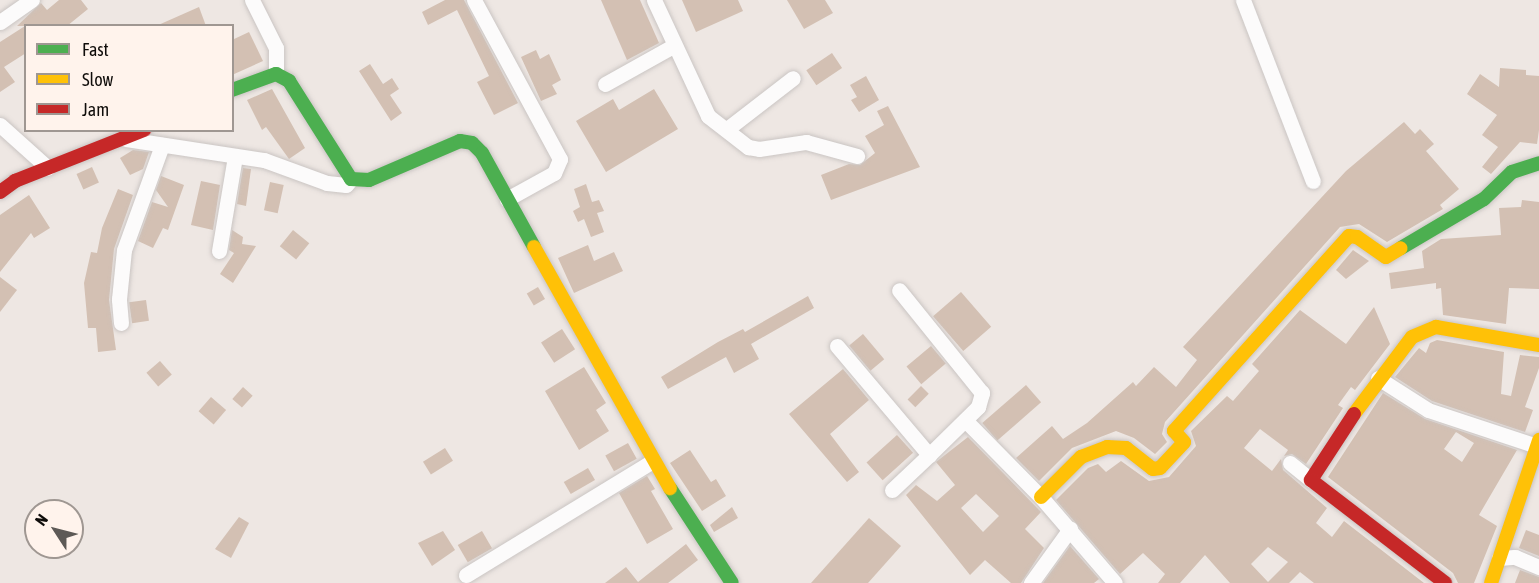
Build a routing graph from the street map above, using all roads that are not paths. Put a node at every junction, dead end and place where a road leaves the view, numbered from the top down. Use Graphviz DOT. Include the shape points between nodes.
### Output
graph roads {
  1 [pos="32,0"];
  2 [pos="252,0"];
  3 [pos="474,0"];
  4 [pos="654,0"];
  5 [pos="1243,0"];
  6 [pos="0,22"];
  7 [pos="673,46"];
  8 [pos="276,74"];
  9 [pos="793,78"];
  10 [pos="605,84"];
  11 [pos="234,89"];
  12 [pos="0,125"];
  13 [pos="727,129"];
  14 [pos="140,132"];
  15 [pos="126,139"];
  16 [pos="162,145"];
  17 [pos="235,156"];
  18 [pos="857,156"];
  19 [pos="1539,163"];
  20 [pos="48,168"];
  21 [pos="351,179"];
  22 [pos="1313,181"];
  23 [pos="0,192"];
  24 [pos="507,200"];
  25 [pos="219,251"];
  26 [pos="899,290"];
  27 [pos="120,323"];
  28 [pos="1539,345"];
  29 [pos="837,346"];
  30 [pos="1378,378"];
  31 [pos="965,420"];
  32 [pos="1538,443"];
  33 [pos="929,455"];
  34 [pos="653,461"];
  35 [pos="1290,462"];
  36 [pos="1311,480"];
  37 [pos="892,490"];
  38 [pos="1041,497"];
  39 [pos="1070,529"];
  40 [pos="1499,558"];
  41 [pos="1539,567"];
  42 [pos="466,575"];
  43 [pos="732,583"];
  44 [pos="1031,583"];
  45 [pos="1115,583"];
  46 [pos="1445,583"];
  47 [pos="1491,583"];
  1 -- 6 [label="street"];
  2 -- 8 [label="street" via="276,48"];
  3 -- 24 [label="street" via="560,159 554,173"];
  4 -- 7 [label="street"];
  5 -- 22 [label="street"];
  7 -- 10 [label="street"];
  7 -- 13 [label="street" via="700,106"];
  8 -- 11 [label="street"];
  8 -- 21 [label="street" via="289,81"];
  9 -- 13 [label="street"];
  12 -- 20 [label="street"];
  13 -- 18 [label="street" via="748,147 806,142"];
  14 -- 15 [label="street"];
  15 -- 16 [label="street"];
  15 -- 20 [label="street"];
  16 -- 17 [label="street"];
  16 -- 27 [label="street" via="124,250 118,298"];
  17 -- 21 [label="street" via="264,160 327,183 346,185"];
  17 -- 25 [label="street"];
  19 -- 38 [label="street" via="1517,169 1484,199 1386,257 1357,237 1349,236 1174,431 1184,442 1160,468 1153,469 1126,448 1107,447 1081,457"];
  20 -- 23 [label="street"];
  21 -- 24 [label="street" via="369,180 460,141 472,143 482,153"];
  24 -- 34 [label="street"];
  26 -- 31 [label="street" via="982,393 978,407"];
  28 -- 30 [label="street" via="1436,327 1412,337"];
  29 -- 33 [label="street"];
  30 -- 32 [label="street" via="1428,410"];
  30 -- 36 [label="street"];
  31 -- 33 [label="street"];
  31 -- 38 [label="street"];
  32 -- 40 [label="street"];
  33 -- 37 [label="street"];
  34 -- 42 [label="street"];
  34 -- 43 [label="street"];
  35 -- 36 [label="street"];
  36 -- 46 [label="street"];
  38 -- 39 [label="street"];
  39 -- 44 [label="street"];
  39 -- 45 [label="street"];
  40 -- 41 [label="street" via="1515,557"];
  40 -- 47 [label="street"];
}
